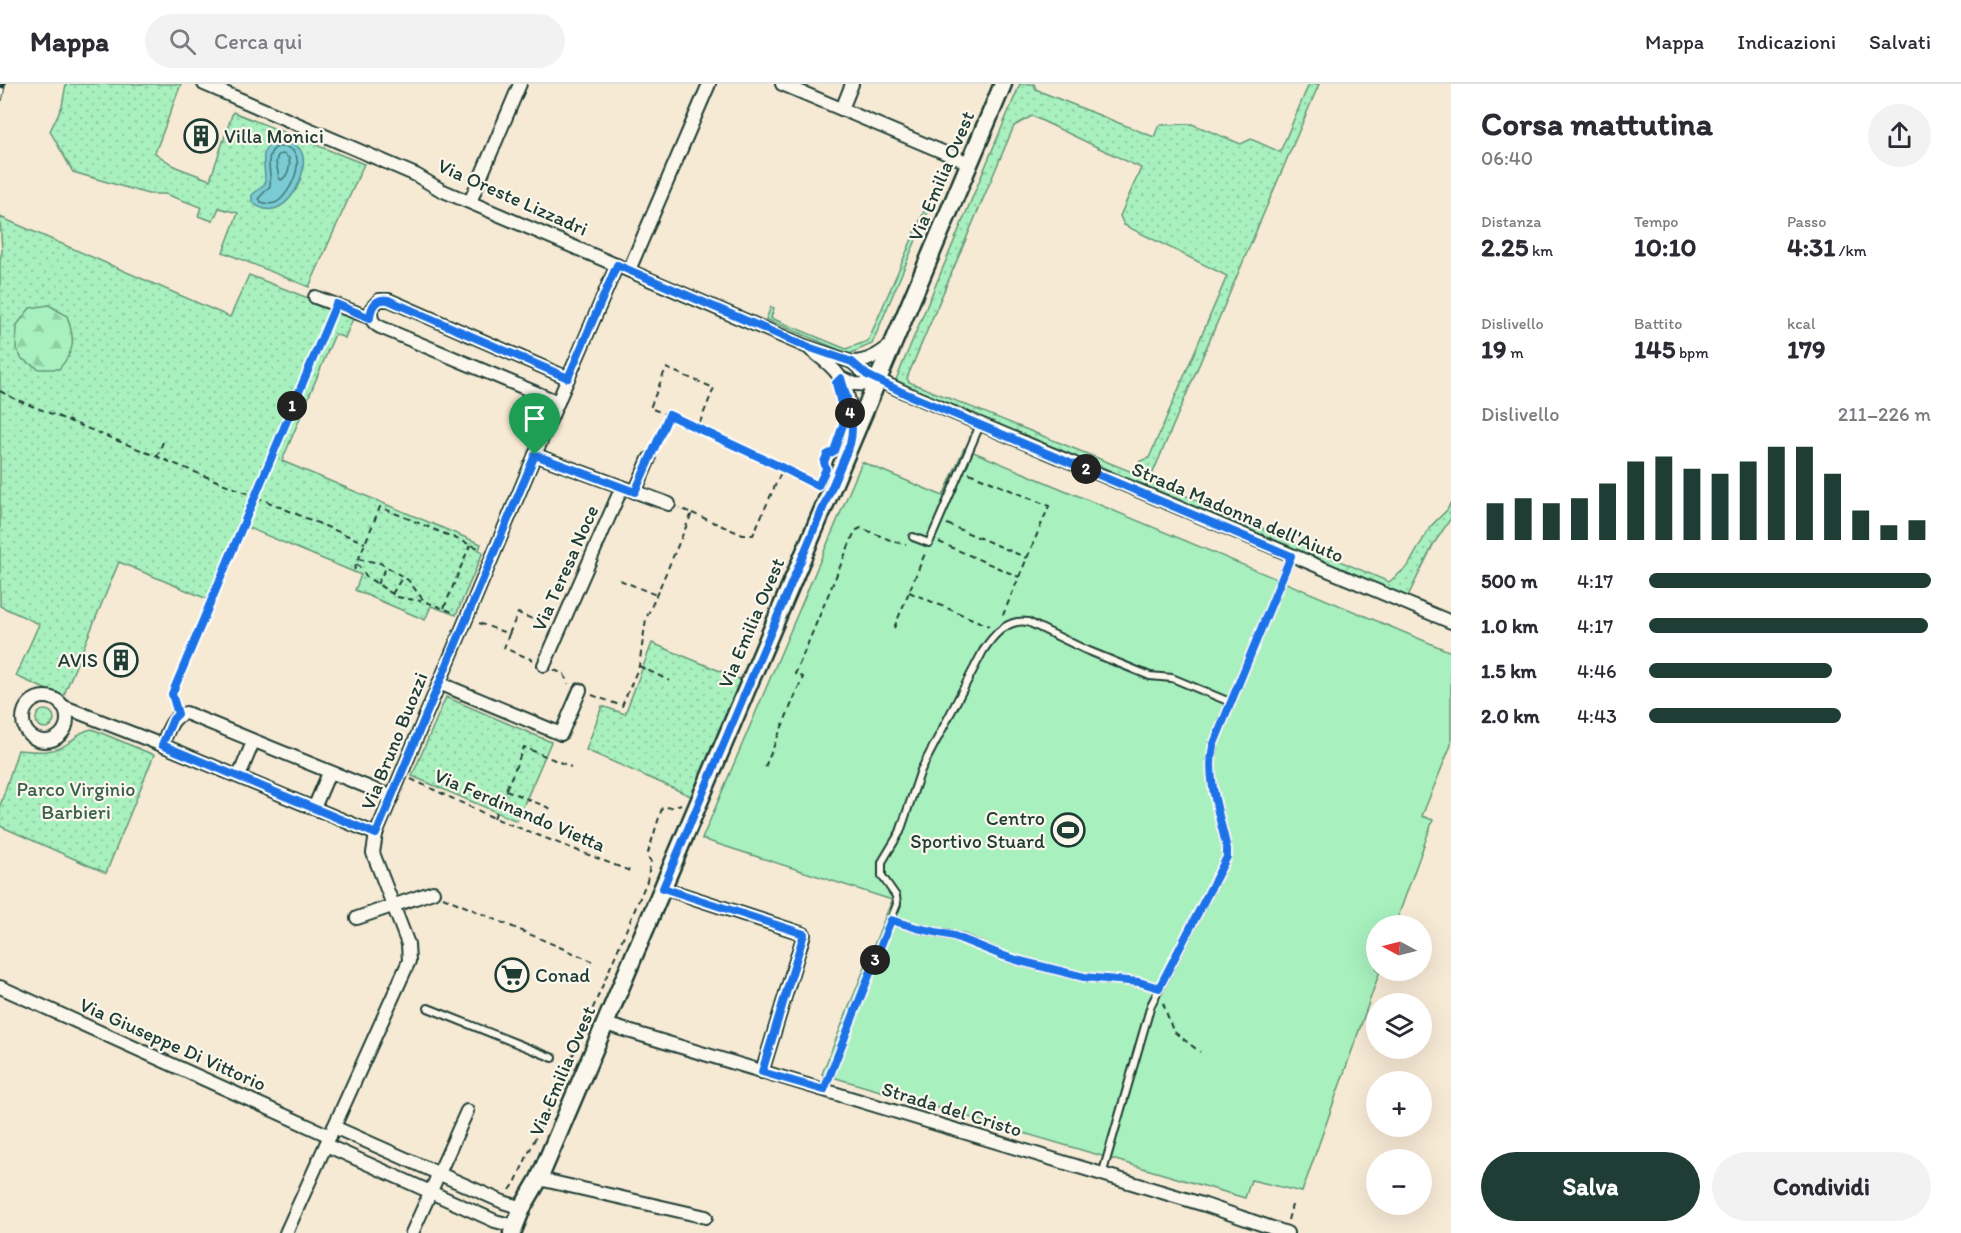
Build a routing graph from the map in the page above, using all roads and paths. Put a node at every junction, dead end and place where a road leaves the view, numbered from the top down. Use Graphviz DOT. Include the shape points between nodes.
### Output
graph roads {
  1 [pos="204,84"];
  2 [pos="520,84"];
  3 [pos="708,84"];
  4 [pos="782,84"];
  5 [pos="852,84"];
  6 [pos="1003,84"];
  7 [pos="842,109"];
  8 [pos="969,163"];
  9 [pos="470,202"];
  10 [pos="623,268"];
  11 [pos="315,297"];
  12 [pos="336,304"];
  13 [pos="370,318"];
  14 [pos="892,345"];
  15 [pos="805,346"];
  16 [pos="852,362"];
  17 [pos="568,378"];
  18 [pos="841,378"];
  19 [pos="876,383"];
  20 [pos="0,391"];
  21 [pos="558,402"];
  22 [pos="669,415"];
  23 [pos="980,424"];
  24 [pos="698,427"];
  25 [pos="163,442"];
  26 [pos="850,444"];
  27 [pos="834,451"];
  28 [pos="535,455"];
  29 [pos="157,457"];
  30 [pos="650,459"];
  31 [pos="783,468"];
  32 [pos="826,469"];
  33 [pos="961,469"];
  34 [pos="818,486"];
  35 [pos="622,487"];
  36 [pos="635,492"];
  37 [pos="254,496"];
  38 [pos="669,504"];
  39 [pos="692,513"];
  40 [pos="939,521"];
  41 [pos="913,537"];
  42 [pos="930,541"];
  43 [pos="365,543"];
  44 [pos="470,545"];
  45 [pos="908,545"];
  46 [pos="917,549"];
  47 [pos="484,550"];
  48 [pos="926,553"];
  49 [pos="1291,556"];
  50 [pos="1027,558"];
  51 [pos="356,563"];
  52 [pos="387,567"];
  53 [pos="354,570"];
  54 [pos="403,576"];
  55 [pos="1019,577"];
  56 [pos="620,580"];
  57 [pos="377,584"];
  58 [pos="909,592"];
  59 [pos="392,594"];
  60 [pos="656,595"];
  61 [pos="427,603"];
  62 [pos="444,608"];
  63 [pos="1002,619"];
  64 [pos="1451,622"];
  65 [pos="548,626"];
  66 [pos="894,628"];
  67 [pos="997,629"];
  68 [pos="509,634"];
  69 [pos="536,651"];
  70 [pos="538,662"];
  71 [pos="639,666"];
  72 [pos="670,681"];
  73 [pos="439,683"];
  74 [pos="580,690"];
  75 [pos="1230,702"];
  76 [pos="62,706"];
  77 [pos="178,714"];
  78 [pos="92,718"];
  79 [pos="66,726"];
  80 [pos="254,742"];
  81 [pos="162,745"];
  82 [pos="571,767"];
  83 [pos="765,767"];
  84 [pos="329,773"];
  85 [pos="400,774"];
  86 [pos="239,776"];
  87 [pos="506,790"];
  88 [pos="392,797"];
  89 [pos="684,802"];
  90 [pos="314,808"];
  91 [pos="554,810"];
  92 [pos="494,818"];
  93 [pos="376,834"];
  94 [pos="630,871"];
  95 [pos="663,888"];
  96 [pos="433,892"];
  97 [pos="393,905"];
  98 [pos="357,918"];
  99 [pos="891,920"];
  100 [pos="592,961"];
  101 [pos="0,987"];
  102 [pos="1158,991"];
  103 [pos="428,1008"];
  104 [pos="605,1024"];
  105 [pos="1200,1052"];
  106 [pos="553,1058"];
  107 [pos="762,1072"];
  108 [pos="824,1090"];
  109 [pos="467,1111"];
  110 [pos="330,1136"];
  111 [pos="439,1173"];
  112 [pos="1102,1175"];
  113 [pos="539,1179"];
  114 [pos="430,1192"];
  115 [pos="503,1202"];
  116 [pos="522,1208"];
  117 [pos="706,1217"];
  118 [pos="513,1230"];
  119 [pos="286,1233"];
  120 [pos="412,1233"];
  121 [pos="1287,1233"];
  1 -- 9 [label="street, Via Oreste Lizzadri" via="419,176"];
  2 -- 9 [label="street"];
  3 -- 10 [label="street, Via Bruno Buozzi"];
  4 -- 7 [label="street"];
  5 -- 7 [label="street"];
  6 -- 8 [label="street, Via Emilia Ovest"];
  7 -- 8 [label="street"];
  8 -- 14 [label="street, Via Emilia Ovest"];
  9 -- 10 [label="street, Via Oreste Lizzadri"];
  10 -- 15 [label="street, Via Oreste Lizzadri"];
  10 -- 17 [label="street, Via Bruno Buozzi"];
  11 -- 12 [label="street"];
  12 -- 13 [label="street"];
  12 -- 37 [label="path"];
  13 -- 17 [label="street" via="374,304 388,300"];
  13 -- 21 [label="street" via="380,327"];
  14 -- 16 [label="street" via="874,358"];
  14 -- 19 [label="street, Via Emilia Ovest"];
  15 -- 16 [label="street, Via Oreste Lizzadri"];
  15 -- 18 [label="street, Via Oreste Lizzadri"];
  16 -- 19 [label="street, Via Oreste Lizzadri"];
  17 -- 21 [label="street, Via Bruno Buozzi"];
  18 -- 19 [label="street" via="852,384"];
  18 -- 26 [label="street" via="849,408"];
  19 -- 23 [label="street, Strada Madonna dell'Aiuto"];
  19 -- 26 [label="street, Via Emilia Ovest"];
  20 -- 29 [label="path"];
  21 -- 28 [label="street, Via Bruno Buozzi"];
  22 -- 24 [label="path"];
  22 -- 24 [label="path" via="650,408 666,368 714,388"];
  22 -- 30 [label="path"];
  23 -- 33 [label="lane"];
  23 -- 49 [label="street, Strada Madonna dell'Aiuto"];
  24 -- 31 [label="path"];
  25 -- 29 [label="path"];
  26 -- 95 [label="street, Via Emilia Ovest"];
  27 -- 32 [label="path" via="827,455"];
  28 -- 35 [label="street"];
  28 -- 73 [label="street, Via Bruno Buozzi"];
  29 -- 37 [label="path"];
  30 -- 36 [label="street"];
  31 -- 34 [label="path"];
  31 -- 39 [label="path" via="753,535 743,535"];
  33 -- 40 [label="lane"];
  33 -- 50 [label="path" via="1049,506"];
  35 -- 36 [label="street"];
  35 -- 70 [label="street, Via Teresa Noce"];
  36 -- 38 [label="street"];
  37 -- 43 [label="path"];
  37 -- 77 [label="path" via="172,694"];
  40 -- 42 [label="lane"];
  40 -- 50 [label="path"];
  41 -- 42 [label="lane"];
  42 -- 48 [label="path"];
  42 -- 55 [label="path"];
  44 -- 47 [label="path"];
  44 -- 51 [label="path" via="380,507"];
  44 -- 62 [label="path"];
  45 -- 83 [label="path" via="861,528 855,531 795,674 803,677"];
  46 -- 48 [label="path"];
  48 -- 58 [label="path"];
  49 -- 64 [label="street, Strada Madonna dell'Aiuto"];
  49 -- 75 [label="lane"];
  50 -- 55 [label="path"];
  51 -- 53 [label="path"];
  51 -- 57 [label="path"];
  52 -- 57 [label="path"];
  54 -- 59 [label="path"];
  55 -- 63 [label="path"];
  56 -- 60 [label="path"];
  57 -- 59 [label="path"];
  58 -- 66 [label="path"];
  58 -- 67 [label="path"];
  59 -- 61 [label="path"];
  65 -- 68 [label="path" via="518,613"];
  69 -- 70 [label="path"];
  71 -- 72 [label="path"];
  73 -- 74 [label="street" via="561,734"];
  73 -- 85 [label="street, Via Bruno Buozzi"];
  75 -- 99 [label="lane" via="1172,678 1150,676 1028,622 1006,626 983,651 921,770 903,825 882,862 882,876 897,898"];
  75 -- 102 [label="lane" via="1210,762 1227,857"];
  76 -- 78 [label="street"];
  76 -- 79 [label="street"];
  76 -- 79 [label="street" via="50,698 35,700 25,710 24,725 32,737 45,741 58,737"];
  77 -- 80 [label="street" via="186,713"];
  77 -- 81 [label="street"];
  78 -- 79 [label="street"];
  78 -- 81 [label="street"];
  80 -- 84 [label="street"];
  80 -- 86 [label="street"];
  81 -- 86 [label="street"];
  82 -- 87 [label="path" via="524,747"];
  84 -- 88 [label="street"];
  84 -- 90 [label="street"];
  85 -- 88 [label="street, Via Bruno Buozzi"];
  85 -- 92 [label="path, Via Ferdinando Vietta"];
  86 -- 90 [label="street"];
  87 -- 91 [label="path"];
  87 -- 92 [label="path"];
  88 -- 93 [label="street, Via Bruno Buozzi"];
  89 -- 115 [label="path" via="662,808 647,856 651,861 647,881 576,1048"];
  90 -- 93 [label="street"];
  92 -- 94 [label="path, Via Ferdinando Vietta"];
  93 -- 97 [label="street, Via Bruno Buozzi" via="373,854"];
  95 -- 104 [label="street, Via Emilia Ovest"];
  95 -- 107 [label="street" via="804,934"];
  96 -- 97 [label="street"];
  96 -- 100 [label="path"];
  97 -- 98 [label="street"];
  97 -- 110 [label="street, Via Bruno Buozzi" via="410,950 409,961"];
  99 -- 102 [label="lane" via="954,936 1020,961 1084,977 1139,982"];
  99 -- 108 [label="lane"];
  101 -- 110 [label="street, Via Giuseppe Di Vittorio"];
  102 -- 105 [label="path" via="1173,1031"];
  102 -- 112 [label="lane"];
  103 -- 106 [label="lane"];
  104 -- 107 [label="street, Strada del Cristo"];
  104 -- 113 [label="street, Via Emilia Ovest"];
  107 -- 108 [label="street, Strada del Cristo"];
  108 -- 112 [label="street, Strada del Cristo"];
  109 -- 111 [label="street"];
  110 -- 111 [label="street"];
  110 -- 114 [label="street"];
  110 -- 119 [label="street, Via Bruno Buozzi"];
  111 -- 114 [label="street"];
  111 -- 115 [label="street"];
  112 -- 121 [label="street, Strada del Cristo"];
  113 -- 116 [label="street, Via Emilia Ovest"];
  113 -- 117 [label="street"];
  114 -- 118 [label="street"];
  114 -- 120 [label="street"];
  115 -- 116 [label="street"];
  116 -- 118 [label="street, Via Emilia Ovest"];
}
